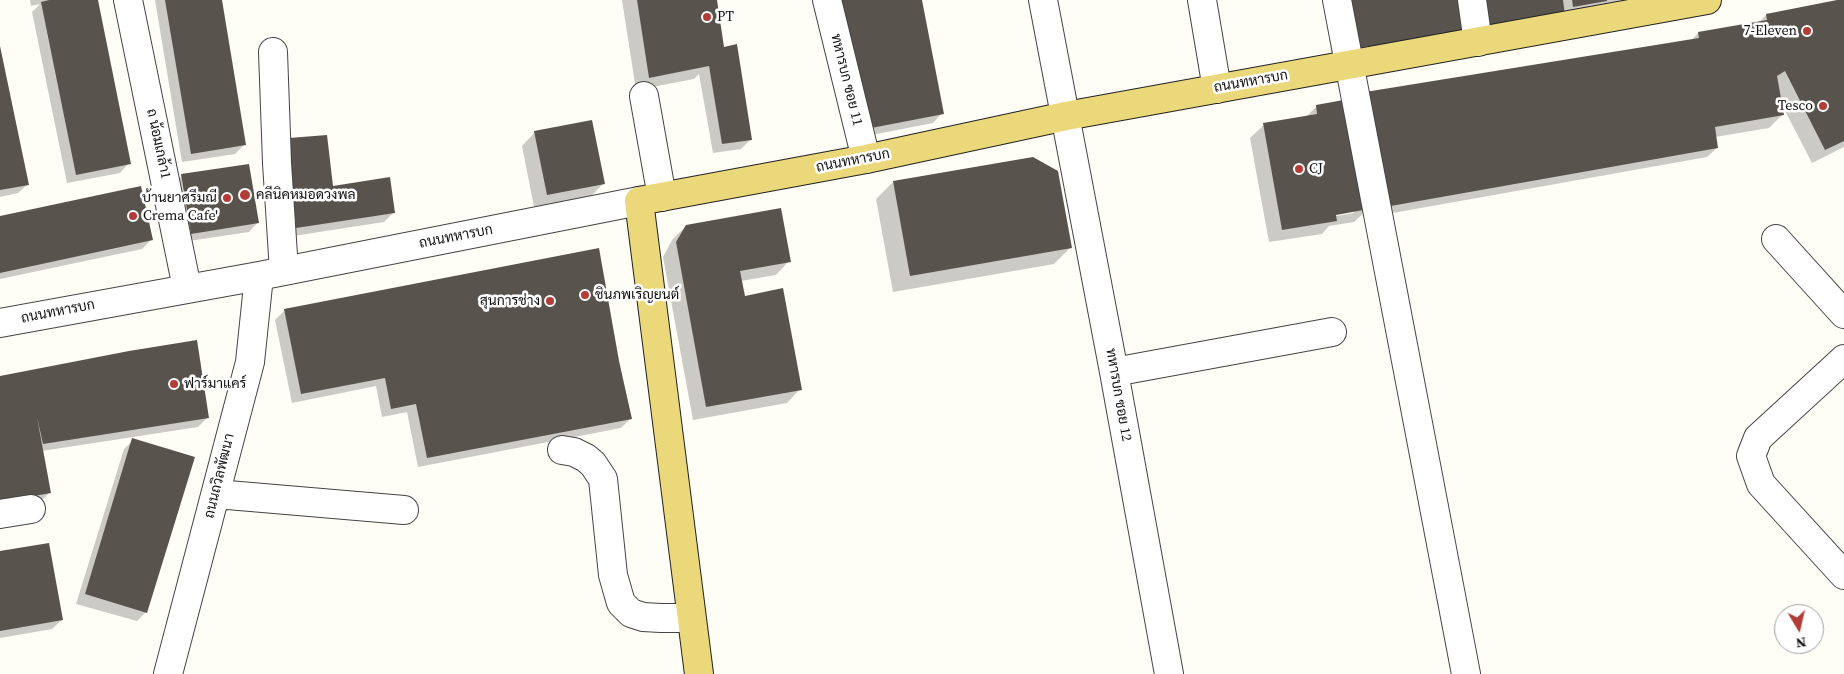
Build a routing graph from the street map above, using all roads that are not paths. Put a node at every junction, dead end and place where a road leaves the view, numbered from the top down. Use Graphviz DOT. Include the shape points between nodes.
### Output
graph roads {
  1 [pos="128,0"];
  2 [pos="827,0"];
  3 [pos="1043,0"];
  4 [pos="1202,0"];
  5 [pos="1337,0"];
  6 [pos="1472,0"];
  7 [pos="1707,0"];
  8 [pos="1664,4"];
  9 [pos="1478,42"];
  10 [pos="273,52"];
  11 [pos="1348,64"];
  12 [pos="1217,88"];
  13 [pos="644,96"];
  14 [pos="1066,116"];
  15 [pos="866,160"];
  16 [pos="650,199"];
  17 [pos="1776,239"];
  18 [pos="272,274"];
  19 [pos="187,288"];
  20 [pos="1844,314"];
  21 [pos="0,323"];
  22 [pos="1332,332"];
  23 [pos="1844,359"];
  24 [pos="1114,372"];
  25 [pos="562,450"];
  26 [pos="216,494"];
  27 [pos="31,509"];
  28 [pos="404,510"];
  29 [pos="0,514"];
  30 [pos="1844,575"];
  31 [pos="691,618"];
  32 [pos="168,674"];
  33 [pos="699,674"];
  34 [pos="1169,674"];
  35 [pos="1466,674"];
  1 -- 19 [label="street, ถ น้อมเกล้า1"];
  2 -- 15 [label="street, ทหารบก ซอย 11"];
  3 -- 14 [label="street, ทหารบก ซอย 12"];
  4 -- 12 [label="street"];
  5 -- 11 [label="street"];
  6 -- 9 [label="street"];
  7 -- 8 [label="main road, ถนนทหารบก"];
  8 -- 9 [label="main road, ถนนทหารบก"];
  9 -- 11 [label="main road, ถนนทหารบก"];
  10 -- 18 [label="street, ถนนถวิลพัฒนา" via="277,163"];
  11 -- 12 [label="main road, ถนนทหารบก"];
  11 -- 35 [label="street"];
  12 -- 14 [label="main road, ถนนทหารบก"];
  13 -- 16 [label="street"];
  14 -- 15 [label="main road, ถนนทหารบก"];
  14 -- 24 [label="street, ทหารบก ซอย 12"];
  15 -- 16 [label="main road, ถนนทหารบก"];
  16 -- 18 [label="street, ถนนทหารบก"];
  16 -- 31 [label="main road"];
  17 -- 20 [label="street"];
  18 -- 19 [label="street, ถนนทหารบก"];
  18 -- 26 [label="street, ถนนถวิลพัฒนา"];
  19 -- 21 [label="street, ถนนทหารบก"];
  22 -- 24 [label="street"];
  23 -- 30 [label="street" via="1758,438 1751,456 1761,484"];
  24 -- 34 [label="street, ทหารบก ซอย 12"];
  25 -- 31 [label="street" via="586,458 603,479 613,575 622,603 643,617"];
  26 -- 28 [label="street"];
  26 -- 32 [label="street, ถนนถวิลพัฒนา"];
  27 -- 29 [label="street"];
  31 -- 33 [label="main road"];
}
